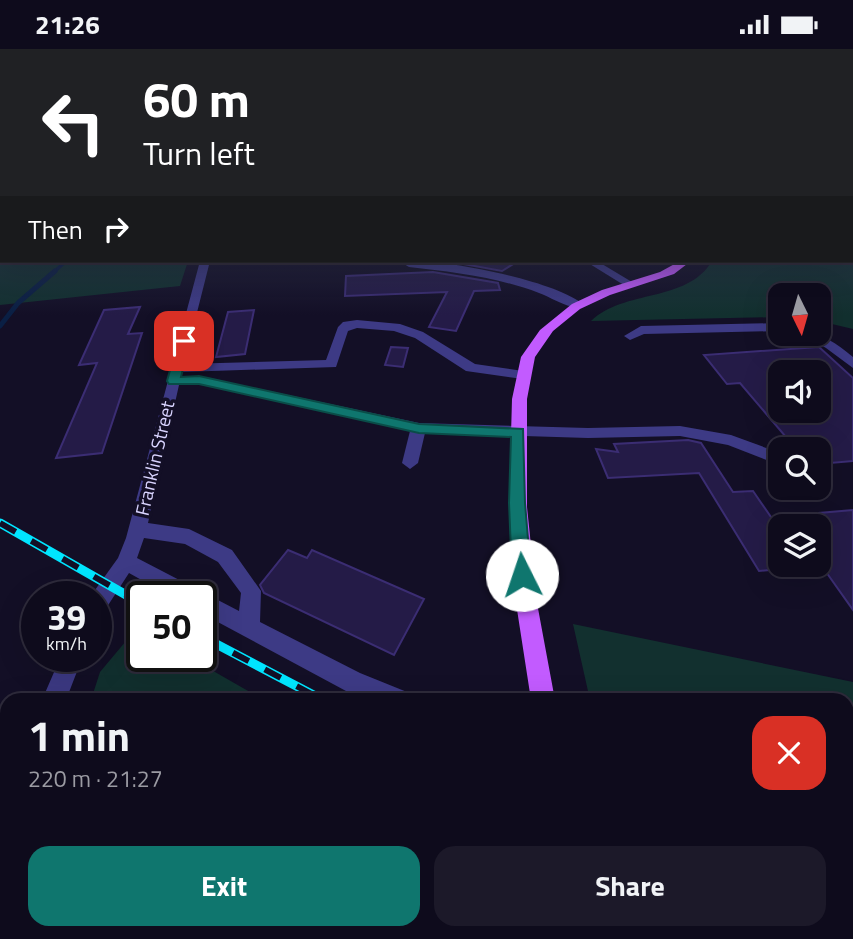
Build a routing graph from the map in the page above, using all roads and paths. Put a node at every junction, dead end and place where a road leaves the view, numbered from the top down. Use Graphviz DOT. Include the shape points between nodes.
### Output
graph roads {
  1 [pos="204,263"];
  2 [pos="409,263"];
  3 [pos="593,263"];
  4 [pos="683,263"];
  5 [pos="631,285"];
  6 [pos="578,305"];
  7 [pos="768,327"];
  8 [pos="630,336"];
  9 [pos="831,345"];
  10 [pos="853,364"];
  11 [pos="175,375"];
  12 [pos="523,375"];
  13 [pos="419,428"];
  14 [pos="518,432"];
  15 [pos="768,454"];
  16 [pos="410,463"];
  17 [pos="137,529"];
  18 [pos="126,562"];
  19 [pos="162,581"];
  20 [pos="112,583"];
  21 [pos="217,610"];
  22 [pos="249,627"];
  23 [pos="65,672"];
  24 [pos="57,693"];
  25 [pos="380,693"];
  26 [pos="542,693"];
  1 -- 11 [label="street, Franklin Street"];
  2 -- 6 [label="street" via="475,270"];
  3 -- 5 [label="street"];
  4 -- 5 [label="main road" via="671,272"];
  5 -- 6 [label="main road"];
  6 -- 12 [label="main road" via="538,341"];
  7 -- 8 [label="street" via="641,330"];
  9 -- 10 [label="street"];
  11 -- 12 [label="street" via="331,364 342,330 357,324 396,327 419,335 471,368"];
  11 -- 13 [label="street"];
  11 -- 17 [label="street, Franklin Street"];
  12 -- 14 [label="main road"];
  13 -- 14 [label="street"];
  13 -- 16 [label="street"];
  14 -- 15 [label="street" via="680,431 731,440"];
  14 -- 26 [label="main road" via="522,575"];
  17 -- 18 [label="street, Franklin Street"];
  17 -- 22 [label="street" via="189,537 225,556 251,591"];
  18 -- 19 [label="street"];
  18 -- 20 [label="street, Franklin Street"];
  21 -- 22 [label="street"];
  22 -- 25 [label="street"];
  23 -- 24 [label="street"];
}
